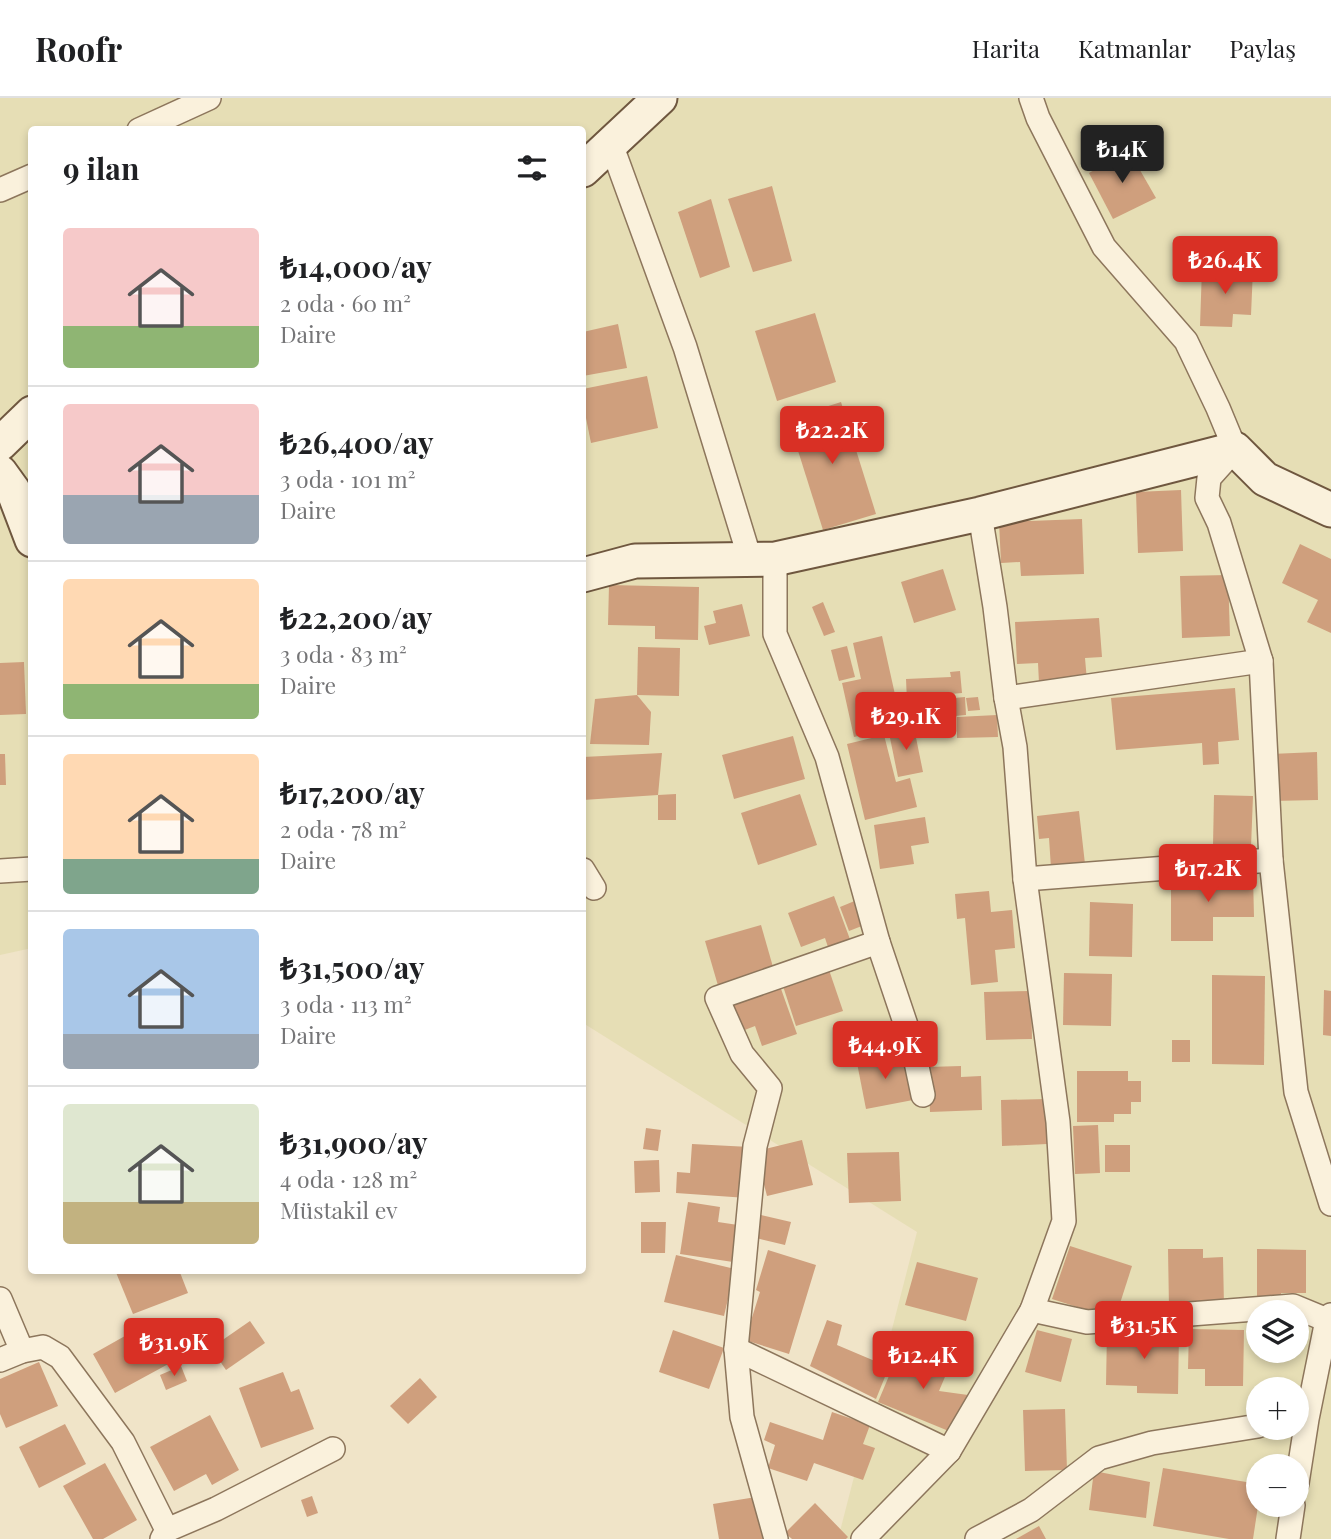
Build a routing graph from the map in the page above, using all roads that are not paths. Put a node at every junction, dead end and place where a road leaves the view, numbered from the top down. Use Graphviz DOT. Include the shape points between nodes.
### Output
graph roads {
  1 [pos="209,98"];
  2 [pos="660,98"];
  3 [pos="1031,98"];
  4 [pos="148,126"];
  5 [pos="611,144"];
  6 [pos="586,167"];
  7 [pos="28,178"];
  8 [pos="0,190"];
  9 [pos="28,417"];
  10 [pos="0,444"];
  11 [pos="1234,449"];
  12 [pos="0,472"];
  13 [pos="1331,510"];
  14 [pos="980,514"];
  15 [pos="28,529"];
  16 [pos="762,559"];
  17 [pos="586,574"];
  18 [pos="1261,661"];
  19 [pos="1006,698"];
  20 [pos="1271,860"];
  21 [pos="28,869"];
  22 [pos="0,871"];
  23 [pos="1025,879"];
  24 [pos="878,942"];
  25 [pos="923,1095"];
  26 [pos="1331,1204"];
  27 [pos="0,1299"];
  28 [pos="1032,1310"];
  29 [pos="1329,1317"];
  30 [pos="736,1349"];
  31 [pos="22,1351"];
  32 [pos="0,1360"];
  33 [pos="1309,1393"];
  34 [pos="1246,1428"];
  35 [pos="333,1449"];
  36 [pos="949,1451"];
  37 [pos="1291,1517"];
  38 [pos="165,1535"];
  39 [pos="776,1539"];
  40 [pos="863,1539"];
  41 [pos="977,1539"];
  42 [pos="1288,1539"];
  1 -- 4 [label="street"];
  2 -- 5 [label="main road"];
  3 -- 11 [label="street" via="1104,247 1186,341"];
  5 -- 6 [label="main road"];
  5 -- 16 [label="street"];
  7 -- 8 [label="street"];
  9 -- 10 [label="main road"];
  11 -- 13 [label="main road" via="1265,479"];
  11 -- 14 [label="main road"];
  11 -- 18 [label="street" via="1209,478 1207,498 1219,523"];
  12 -- 15 [label="main road" via="13,490"];
  14 -- 16 [label="main road"];
  14 -- 19 [label="street"];
  16 -- 17 [label="main road" via="635,561"];
  16 -- 24 [label="street" via="775,634 827,757"];
  18 -- 19 [label="street"];
  18 -- 20 [label="street"];
  19 -- 23 [label="street" via="1015,747"];
  20 -- 23 [label="street"];
  20 -- 26 [label="street" via="1296,1092"];
  21 -- 22 [label="street"];
  23 -- 28 [label="street" via="1058,1122 1064,1222"];
  24 -- 25 [label="street" via="912,1043"];
  24 -- 30 [label="street" via="718,998 742,1054 770,1088 755,1146"];
  27 -- 31 [label="street"];
  28 -- 29 [label="street" via="1087,1322 1293,1306"];
  28 -- 36 [label="street"];
  29 -- 33 [label="street"];
  30 -- 36 [label="street"];
  30 -- 39 [label="street" via="742,1417"];
  31 -- 32 [label="street"];
  31 -- 38 [label="street" via="43,1347 60,1357 123,1442"];
  34 -- 41 [label="street" via="1152,1443 1099,1458 1031,1510"];
  35 -- 38 [label="street"];
  36 -- 40 [label="street"];
  37 -- 42 [label="street"];
}
